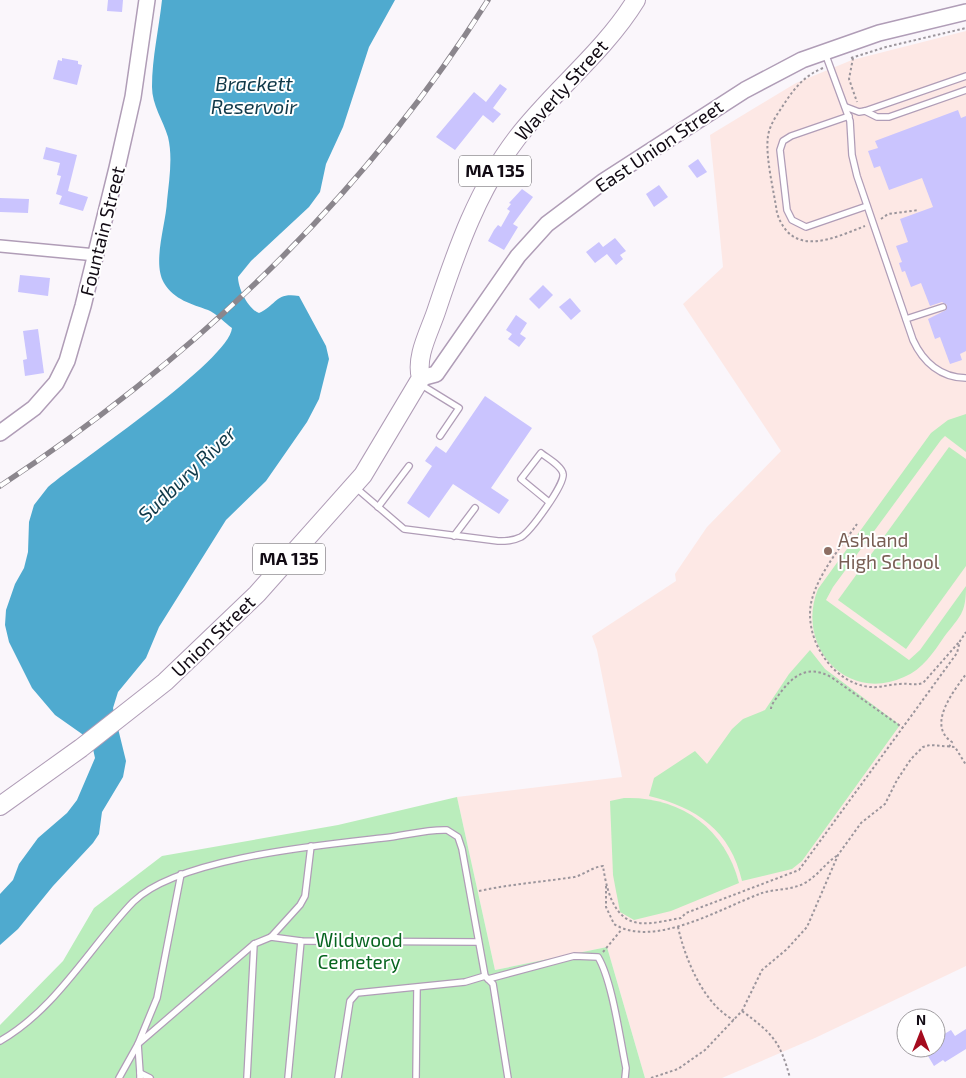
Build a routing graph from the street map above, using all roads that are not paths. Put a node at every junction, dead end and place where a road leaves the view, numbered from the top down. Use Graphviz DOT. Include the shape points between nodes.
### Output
graph roads {
  1 [pos="148,0"];
  2 [pos="636,0"];
  3 [pos="966,12"];
  4 [pos="827,58"];
  5 [pos="966,76"];
  6 [pos="966,90"];
  7 [pos="846,107"];
  8 [pos="865,111"];
  9 [pos="849,116"];
  10 [pos="867,206"];
  11 [pos="0,246"];
  12 [pos="96,255"];
  13 [pos="943,307"];
  14 [pos="906,319"];
  15 [pos="966,378"];
  16 [pos="419,380"];
  17 [pos="0,433"];
  18 [pos="440,436"];
  19 [pos="408,466"];
  20 [pos="354,486"];
  21 [pos="549,502"];
  22 [pos="378,507"];
  23 [pos="475,508"];
  24 [pos="454,536"];
  25 [pos="0,805"];
  26 [pos="311,846"];
  27 [pos="181,874"];
  28 [pos="271,937"];
  29 [pos="301,941"];
  30 [pos="478,942"];
  31 [pos="254,944"];
  32 [pos="486,978"];
  33 [pos="417,988"];
  34 [pos="0,1041"];
  35 [pos="138,1044"];
  36 [pos="140,1075"];
  37 [pos="119,1078"];
  38 [pos="150,1078"];
  39 [pos="247,1078"];
  40 [pos="288,1078"];
  41 [pos="338,1078"];
  42 [pos="416,1078"];
  43 [pos="508,1078"];
  44 [pos="625,1078"];
  1 -- 12 [label="street, Fountain Street" via="133,97"];
  2 -- 16 [label="main road, Waverly Street / MA 135" via="616,29 518,137 483,191 461,240 424,347 418,366"];
  3 -- 4 [label="street, East Union Street" via="879,34"];
  4 -- 7 [label="lane"];
  4 -- 16 [label="street, East Union Street" via="773,74 604,182 547,224 518,256 436,374"];
  5 -- 8 [label="lane"];
  6 -- 8 [label="lane" via="888,117 877,117"];
  7 -- 8 [label="lane"];
  7 -- 9 [label="lane"];
  9 -- 10 [label="lane" via="854,165"];
  9 -- 10 [label="lane" via="790,136 784,141 780,150 786,210 792,220 806,227"];
  10 -- 14 [label="lane"];
  11 -- 12 [label="street"];
  12 -- 17 [label="street, Fountain Street" via="61,375 34,408"];
  13 -- 14 [label="lane"];
  14 -- 15 [label="lane" via="917,348 926,361 945,374"];
  16 -- 18 [label="lane" via="460,408"];
  16 -- 20 [label="main road, Union Street / MA 135"];
  19 -- 22 [label="lane"];
  20 -- 22 [label="lane"];
  20 -- 25 [label="main road, Union Street / MA 135" via="251,600 165,682 81,748"];
  21 -- 21 [label="lane" via="564,476 562,470 541,453 521,479"];
  21 -- 24 [label="lane" via="527,532 511,541"];
  22 -- 24 [label="lane" via="404,529"];
  23 -- 24 [label="lane"];
  26 -- 27 [label="lane"];
  26 -- 28 [label="lane" via="305,896"];
  26 -- 30 [label="lane" via="447,830 458,837"];
  27 -- 34 [label="lane" via="161,882 133,903 41,1009"];
  27 -- 35 [label="lane" via="157,998"];
  28 -- 29 [label="lane"];
  28 -- 31 [label="lane"];
  29 -- 30 [label="lane"];
  29 -- 40 [label="lane"];
  30 -- 32 [label="lane"];
  31 -- 35 [label="lane"];
  31 -- 39 [label="lane"];
  32 -- 33 [label="lane"];
  32 -- 43 [label="lane" via="493,984"];
  32 -- 44 [label="lane" via="574,956 598,957 626,1068"];
  33 -- 41 [label="lane" via="360,992 352,998"];
  33 -- 42 [label="lane"];
  35 -- 36 [label="lane"];
  35 -- 37 [label="lane"];
  36 -- 38 [label="lane"];
}
